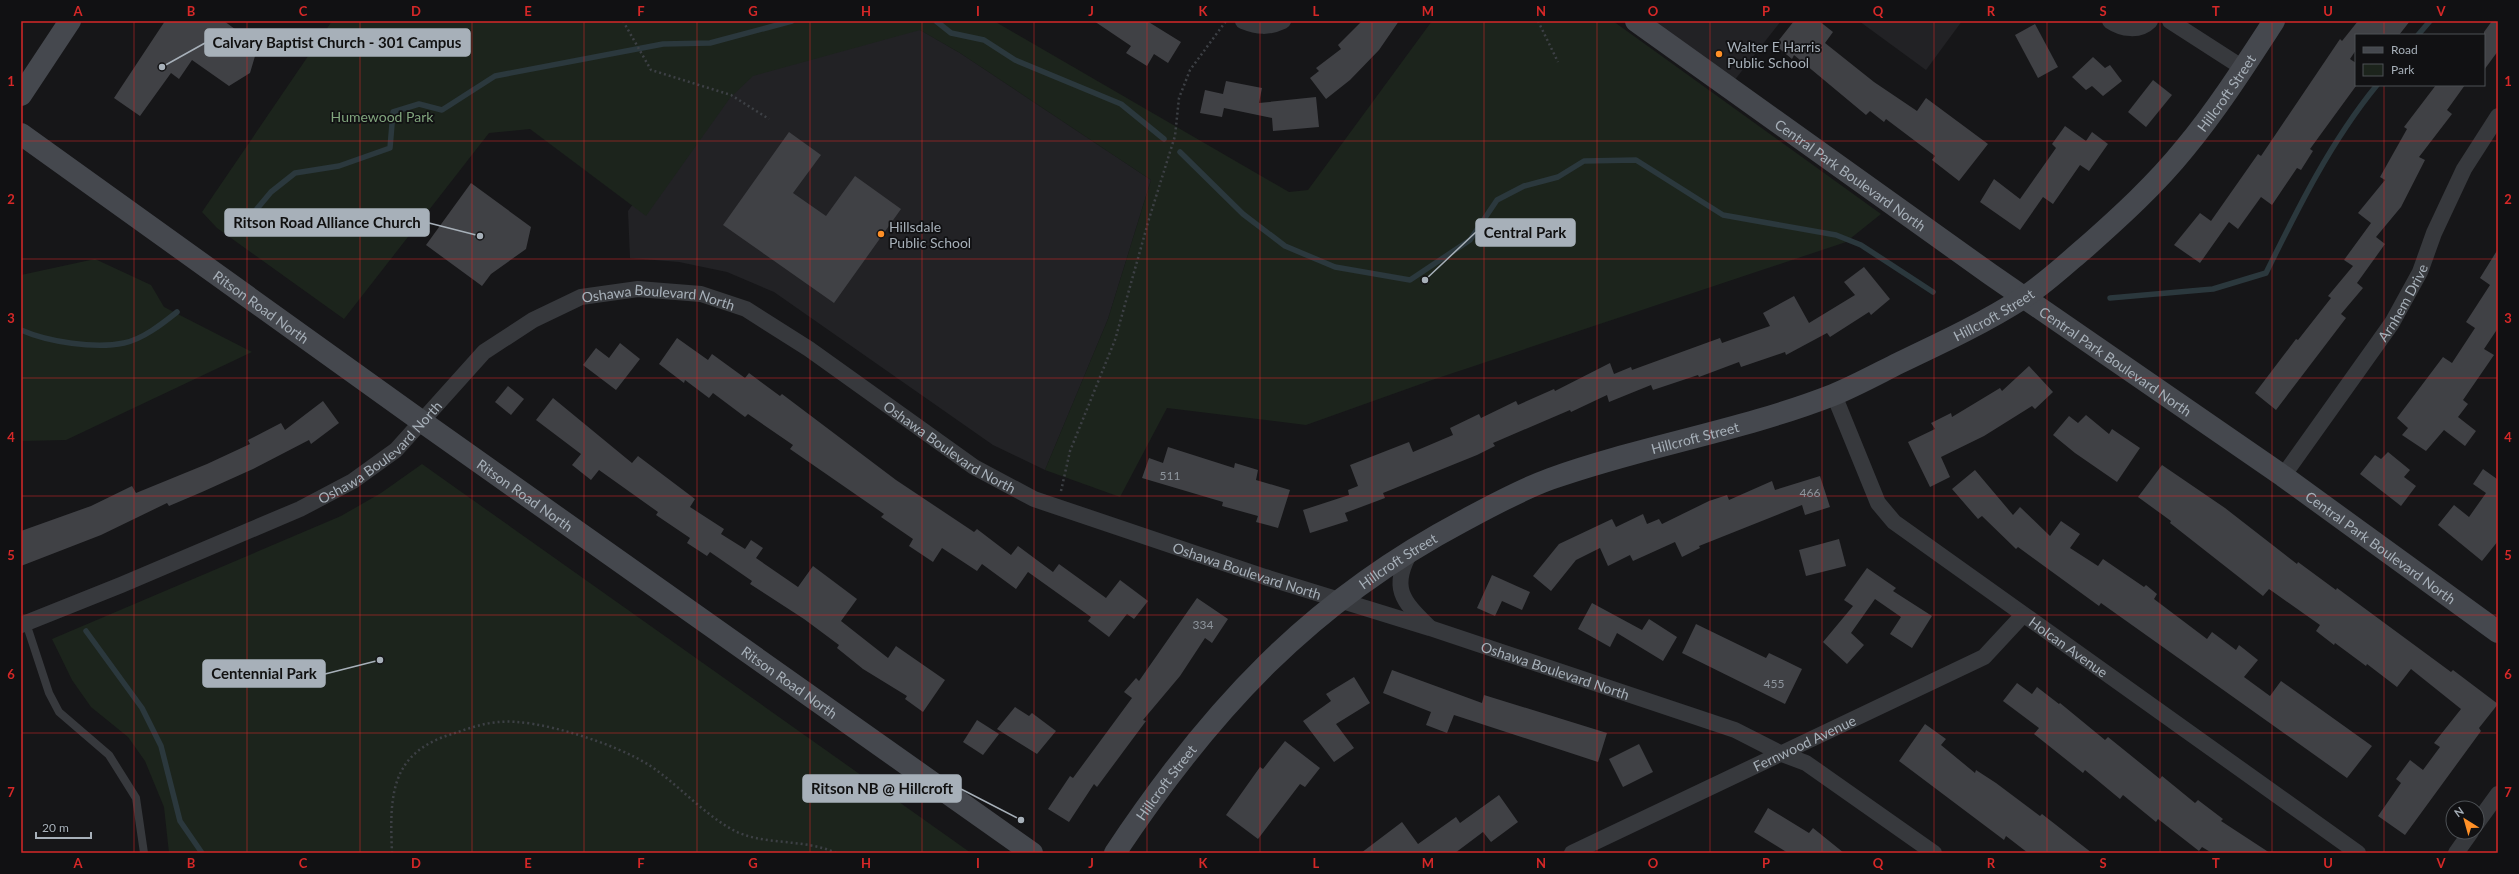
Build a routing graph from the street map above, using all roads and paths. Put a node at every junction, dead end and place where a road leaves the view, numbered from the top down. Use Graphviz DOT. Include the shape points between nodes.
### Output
graph roads {
  1 [pos="70,21"];
  2 [pos="623,21"];
  3 [pos="1226,21"];
  4 [pos="1243,21"];
  5 [pos="1283,21"];
  6 [pos="1538,21"];
  7 [pos="1636,21"];
  8 [pos="2110,21"];
  9 [pos="2150,21"];
  10 [pos="2170,21"];
  11 [pos="2274,21"];
  12 [pos="1558,62"];
  13 [pos="2243,68"];
  14 [pos="21,95"];
  15 [pos="2498,116"];
  16 [pos="769,119"];
  17 [pos="21,134"];
  18 [pos="2025,297"];
  19 [pos="1834,395"];
  20 [pos="422,421"];
  21 [pos="2283,476"];
  22 [pos="1057,507"];
  23 [pos="1414,547"];
  24 [pos="1338,601"];
  25 [pos="2023,615"];
  26 [pos="23,624"];
  27 [pos="2496,626"];
  28 [pos="1430,628"];
  29 [pos="1782,754"];
  30 [pos="2498,794"];
  31 [pos="2485,812"];
  32 [pos="2465,840"];
  33 [pos="1577,852"];
  34 [pos="144,853"];
  35 [pos="392,853"];
  36 [pos="836,853"];
  37 [pos="1032,853"];
  38 [pos="1115,853"];
  39 [pos="1934,853"];
  40 [pos="2358,853"];
  41 [pos="2456,853"];
  1 -- 14 [label="street"];
  2 -- 16 [label="path" via="652,70 731,95"];
  3 -- 22 [label="path" via="1190,70 1179,98 1175,136 1115,340 1070,451"];
  4 -- 5 [label="street" via="1258,27 1273,26"];
  6 -- 12 [label="path"];
  7 -- 18 [label="street, Central Park Boulevard North" via="1983,270"];
  8 -- 9 [label="street" via="2128,28 2138,28"];
  10 -- 13 [label="street"];
  11 -- 13 [label="street, Hillcroft Street"];
  13 -- 18 [label="street, Hillcroft Street" via="2184,149 2149,188 2103,232"];
  15 -- 21 [label="street, Arnhem Drive" via="2464,169 2434,233 2420,272 2392,324"];
  17 -- 20 [label="street, Ritson Road North"];
  18 -- 19 [label="street, Hillcroft Street" via="1968,330"];
  18 -- 21 [label="street, Central Park Boulevard North"];
  19 -- 23 [label="street, Hillcroft Street" via="1590,465 1544,481 1492,505"];
  19 -- 25 [label="street, Holcan Avenue" via="1878,503 1894,522"];
  20 -- 22 [label="street, Oshawa Boulevard North" via="484,352 532,320 581,298 638,289 701,294 746,309 809,349 974,467 1034,499"];
  20 -- 26 [label="street, Oshawa Boulevard North" via="396,450 376,467 300,509"];
  20 -- 37 [label="street, Ritson Road North"];
  21 -- 27 [label="street, Central Park Boulevard North"];
  22 -- 24 [label="street, Oshawa Boulevard North"];
  23 -- 24 [label="street, Hillcroft Street"];
  23 -- 28 [label="street" via="1402,567 1401,592 1407,605"];
  24 -- 28 [label="street, Oshawa Boulevard North"];
  24 -- 38 [label="street, Hillcroft Street" via="1297,634 1231,699 1176,767"];
  25 -- 29 [label="street, Fernwood Avenue" via="1984,657"];
  25 -- 40 [label="street, Holcan Avenue"];
  26 -- 34 [label="lane" via="49,693 59,712 109,755 136,798"];
  28 -- 29 [label="street, Oshawa Boulevard North" via="1735,730"];
  29 -- 33 [label="street, Fernwood Avenue"];
  29 -- 39 [label="street, Oshawa Boulevard North" via="1806,763"];
  30 -- 31 [label="street"];
  32 -- 41 [label="street"];
  35 -- 36 [label="path" via="394,790 402,769 417,751 442,737 500,722 531,724 577,735 625,753 649,765 734,830 761,838 801,842"];
}
